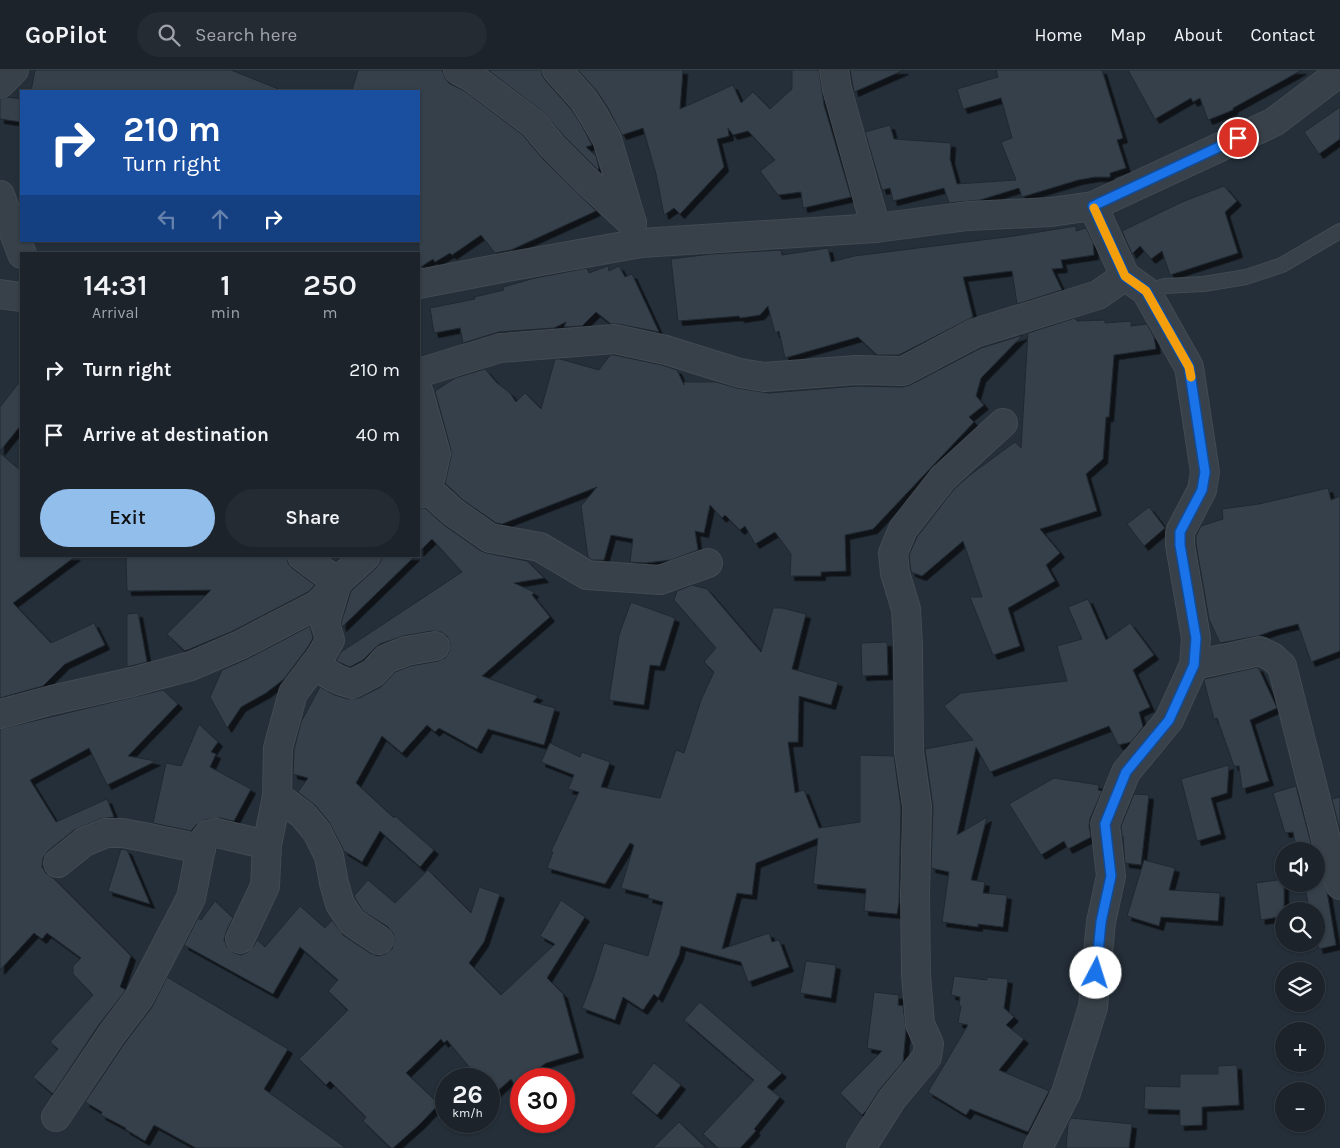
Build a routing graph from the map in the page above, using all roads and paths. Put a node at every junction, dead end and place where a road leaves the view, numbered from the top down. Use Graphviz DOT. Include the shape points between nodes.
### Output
graph roads {
  1 [pos="14,70"];
  2 [pos="458,70"];
  3 [pos="557,70"];
  4 [pos="834,70"];
  5 [pos="1340,72"];
  6 [pos="0,84"];
  7 [pos="0,195"];
  8 [pos="1093,206"];
  9 [pos="876,228"];
  10 [pos="1340,231"];
  11 [pos="636,232"];
  12 [pos="21,252"];
  13 [pos="1136,283"];
  14 [pos="420,284"];
  15 [pos="0,294"];
  16 [pos="20,297"];
  17 [pos="420,373"];
  18 [pos="420,397"];
  19 [pos="1003,423"];
  20 [pos="422,490"];
  21 [pos="303,557"];
  22 [pos="365,557"];
  23 [pos="708,563"];
  24 [pos="336,584"];
  25 [pos="435,646"];
  26 [pos="315,665"];
  27 [pos="1194,665"];
  28 [pos="0,714"];
  29 [pos="278,796"];
  30 [pos="267,845"];
  31 [pos="201,849"];
  32 [pos="58,863"];
  33 [pos="1340,885"];
  34 [pos="240,939"];
  35 [pos="379,940"];
  36 [pos="56,1118"];
  37 [pos="861,1148"];
  38 [pos="1038,1148"];
  1 -- 6 [label="street"];
  2 -- 11 [label="street" via="534,124"];
  3 -- 11 [label="street" via="583,100 607,139"];
  4 -- 9 [label="street"];
  5 -- 8 [label="street" via="1274,122"];
  7 -- 12 [label="street"];
  8 -- 9 [label="street" via="1051,212 968,216"];
  8 -- 13 [label="street"];
  9 -- 11 [label="street"];
  10 -- 13 [label="lane" via="1282,265 1246,277 1204,284 1165,286"];
  11 -- 14 [label="street" via="507,267"];
  13 -- 17 [label="street" via="975,333 903,371 856,370 764,377 615,339 500,348"];
  13 -- 27 [label="street" via="1189,367 1205,472 1202,490 1180,532 1196,638"];
  15 -- 16 [label="street"];
  18 -- 20 [label="street" via="436,454 431,476"];
  19 -- 37 [label="street" via="943,478 903,530 893,553 895,573 906,609 908,752 917,807 916,975 920,1024 929,1044 927,1057 892,1100"];
  20 -- 23 [label="street" via="490,538 540,547 586,574 660,580"];
  21 -- 24 [label="street"];
  22 -- 24 [label="street"];
  24 -- 26 [label="street" via="325,623 330,640"];
  24 -- 28 [label="street" via="317,605 191,666"];
  25 -- 26 [label="street" via="406,650 386,659 373,672 352,684 330,676"];
  26 -- 29 [label="street" via="293,693 278,748"];
  27 -- 33 [label="street" via="1260,651 1282,666"];
  27 -- 38 [label="street" via="1169,720 1126,772 1105,824 1111,876 1101,922 1093,1007 1066,1093"];
  29 -- 30 [label="street"];
  29 -- 35 [label="street" via="303,815 317,832 329,856 340,904 352,922"];
  30 -- 31 [label="street" via="217,833 208,835"];
  30 -- 34 [label="street" via="265,886"];
  31 -- 32 [label="street" via="144,836 106,833 84,842"];
  31 -- 36 [label="street" via="191,898 140,998 111,1035"];
}
